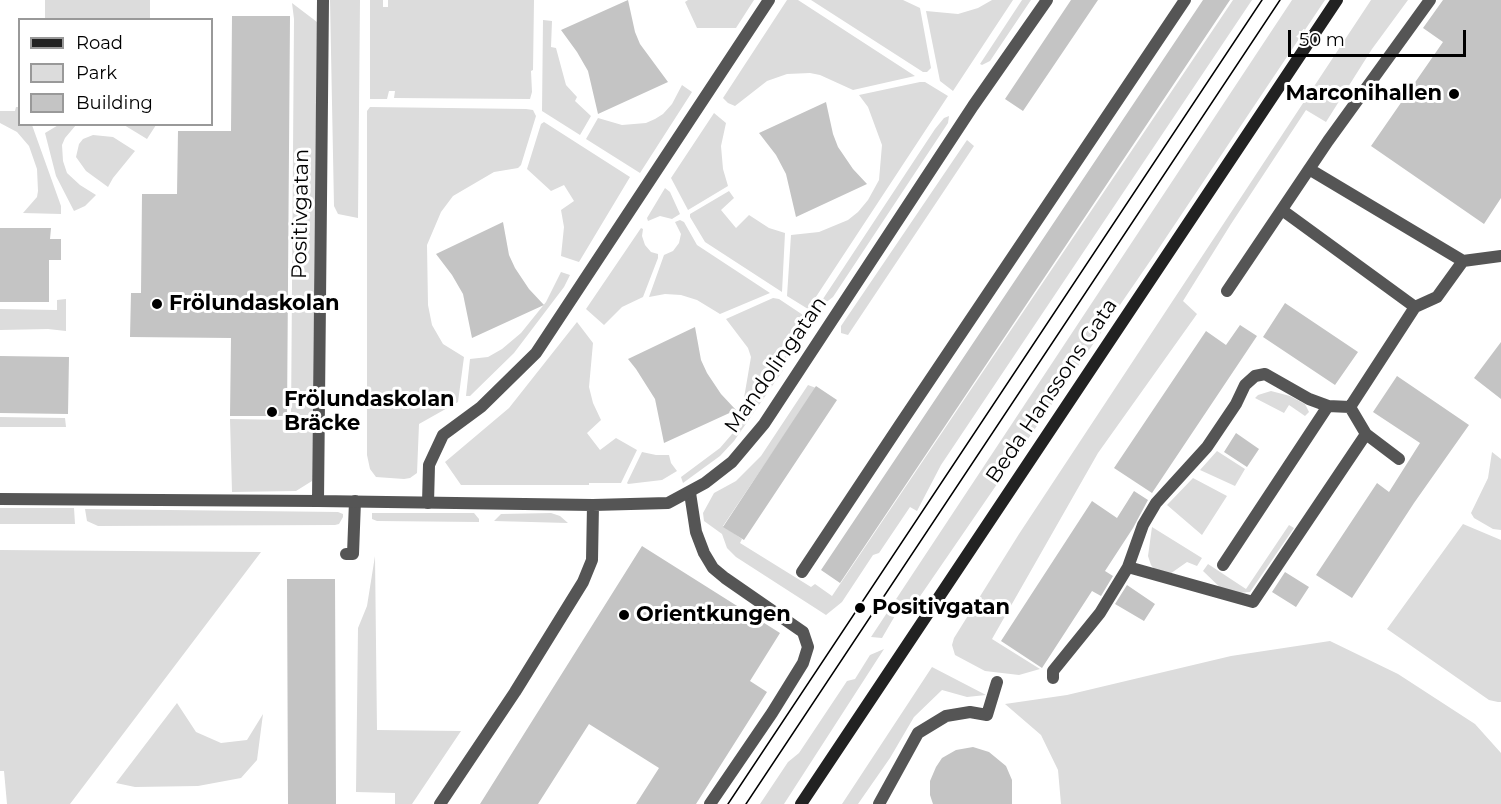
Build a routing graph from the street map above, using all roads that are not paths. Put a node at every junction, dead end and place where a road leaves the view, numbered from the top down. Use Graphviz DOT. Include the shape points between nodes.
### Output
graph roads {
  1 [pos="323,0"];
  2 [pos="769,0"];
  3 [pos="1047,0"];
  4 [pos="1185,0"];
  5 [pos="1337,0"];
  6 [pos="1430,0"];
  7 [pos="1309,169"];
  8 [pos="1282,210"];
  9 [pos="1501,256"];
  10 [pos="1463,261"];
  11 [pos="1227,291"];
  12 [pos="1415,307"];
  13 [pos="1328,406"];
  14 [pos="1350,407"];
  15 [pos="1366,434"];
  16 [pos="1399,459"];
  17 [pos="690,493"];
  18 [pos="0,499"];
  19 [pos="318,501"];
  20 [pos="354,501"];
  21 [pos="428,503"];
  22 [pos="594,505"];
  23 [pos="346,554"];
  24 [pos="1223,565"];
  25 [pos="1128,567"];
  26 [pos="802,572"];
  27 [pos="1053,678"];
  28 [pos="997,682"];
  29 [pos="440,804"];
  30 [pos="710,804"];
  31 [pos="801,804"];
  32 [pos="879,804"];
  1 -- 19 [label="street, Positivgatan"];
  2 -- 21 [label="street" via="536,352 481,407 443,435 429,465"];
  3 -- 17 [label="street, Mandolingatan" via="764,424 732,462"];
  4 -- 26 [label="street"];
  5 -- 31 [label="street, Beda Hanssons Gata"];
  6 -- 7 [label="street"];
  7 -- 8 [label="street"];
  7 -- 10 [label="street"];
  8 -- 11 [label="street"];
  8 -- 12 [label="street"];
  9 -- 10 [label="street"];
  10 -- 12 [label="street" via="1437,297"];
  12 -- 14 [label="street"];
  13 -- 14 [label="street"];
  13 -- 24 [label="street"];
  13 -- 25 [label="street" via="1264,374 1255,376 1245,385 1207,447 1156,503 1143,525"];
  14 -- 15 [label="street"];
  15 -- 16 [label="street"];
  15 -- 25 [label="street" via="1253,602"];
  17 -- 22 [label="street, Mandolingatan" via="668,503"];
  17 -- 30 [label="street" via="696,532 714,568 803,632 808,647 803,663"];
  18 -- 19 [label="street"];
  19 -- 20 [label="street"];
  20 -- 21 [label="street"];
  20 -- 23 [label="street" via="353,554"];
  21 -- 22 [label="street"];
  22 -- 29 [label="street" via="592,560 584,582"];
  25 -- 27 [label="street" via="1100,613 1053,671"];
  28 -- 32 [label="street" via="987,715 970,712 946,716 918,733"];
}
